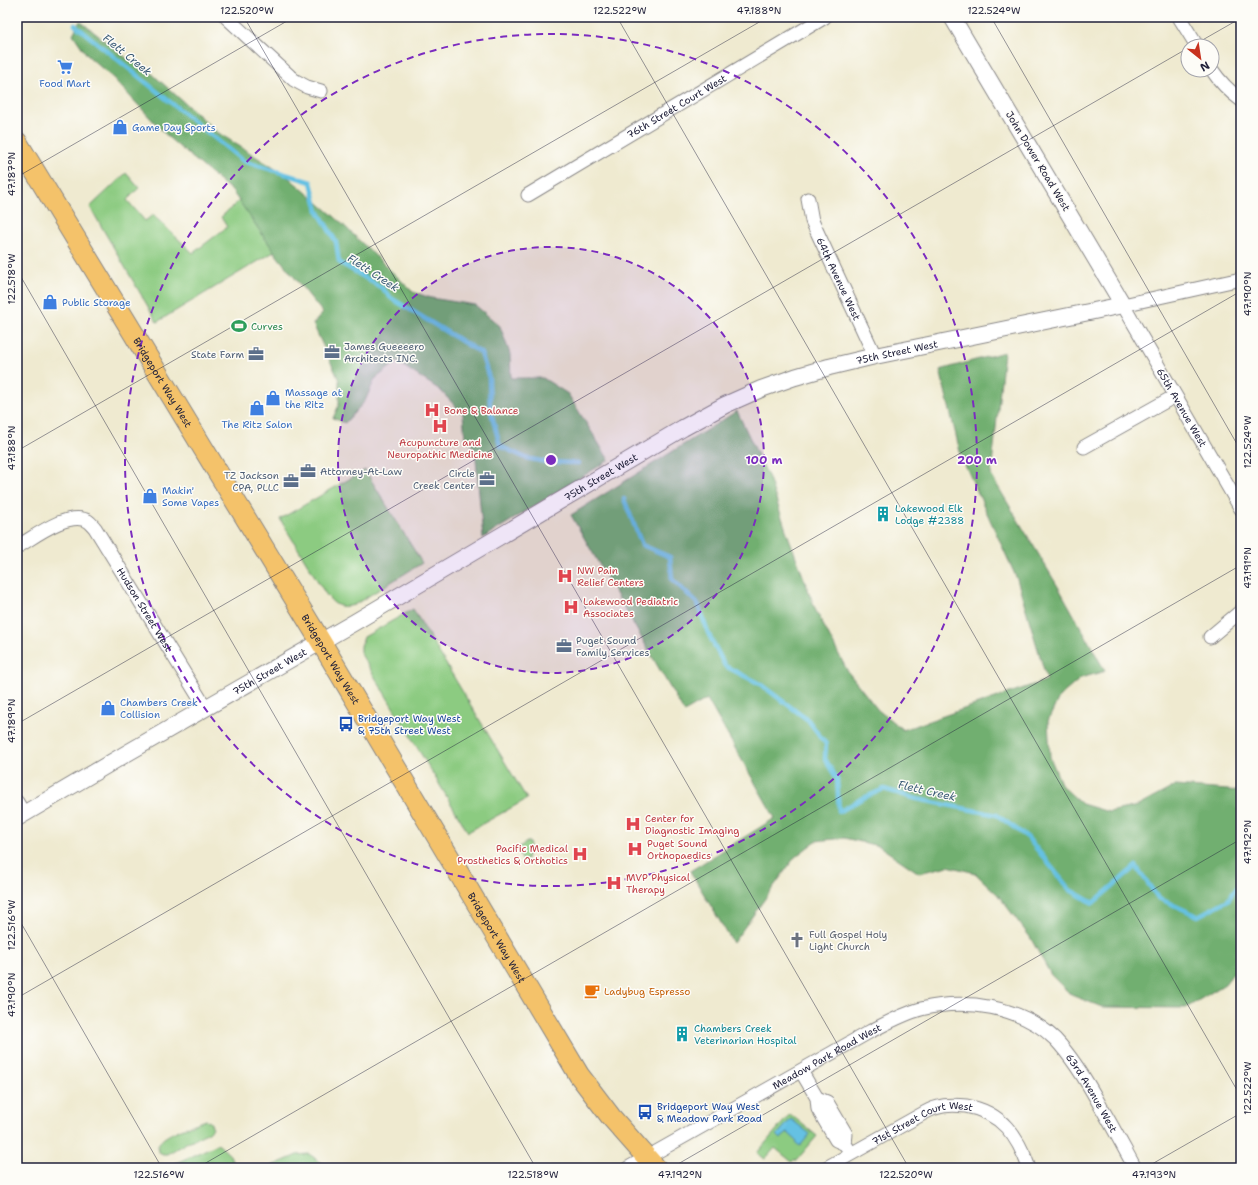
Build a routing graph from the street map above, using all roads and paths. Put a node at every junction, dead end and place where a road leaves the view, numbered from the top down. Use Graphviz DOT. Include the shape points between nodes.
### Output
graph roads {
  1 [pos="226,17"];
  2 [pos="825,17"];
  3 [pos="952,17"];
  4 [pos="1179,17"];
  5 [pos="1192,38"];
  6 [pos="1218,78"];
  7 [pos="321,91"];
  8 [pos="1241,100"];
  9 [pos="17,142"];
  10 [pos="528,195"];
  11 [pos="808,199"];
  12 [pos="1241,279"];
  13 [pos="1123,305"];
  14 [pos="875,356"];
  15 [pos="1175,396"];
  16 [pos="1084,447"];
  17 [pos="1241,509"];
  18 [pos="17,547"];
  19 [pos="1241,611"];
  20 [pos="1210,636"];
  21 [pos="321,642"];
  22 [pos="205,707"];
  23 [pos="19,811"];
  24 [pos="1038,1026"];
  25 [pos="801,1071"];
  26 [pos="848,1149"];
  27 [pos="651,1163"];
  28 [pos="628,1168"];
  29 [pos="826,1168"];
  30 [pos="1030,1168"];
  31 [pos="1135,1168"];
  1 -- 7 [label="street" via="294,80"];
  2 -- 10 [label="street, 76th Street Court West"];
  3 -- 13 [label="street, John Dower Road West"];
  4 -- 5 [label="street"];
  6 -- 8 [label="street"];
  9 -- 21 [label="main road, Bridgeport Way West"];
  11 -- 14 [label="street, 64th Avenue West" via="812,221"];
  12 -- 13 [label="street, 75th Street West"];
  13 -- 14 [label="street, 75th Street West"];
  13 -- 15 [label="street, 65th Avenue West"];
  14 -- 21 [label="street, 75th Street West" via="778,383 718,408"];
  15 -- 16 [label="street"];
  15 -- 17 [label="street, 65th Avenue West"];
  18 -- 22 [label="street, Hudson Street West" via="71,518 88,521 95,528"];
  19 -- 20 [label="street"];
  21 -- 22 [label="street, 75th Street West"];
  21 -- 27 [label="main road, Bridgeport Way West" via="579,1076"];
  22 -- 23 [label="street, 75th Street West"];
  24 -- 25 [label="street, Meadow Park Road West" via="994,1008 972,1005 936,1006 890,1021"];
  24 -- 31 [label="street, 63rd Avenue West" via="1070,1057"];
  25 -- 26 [label="street" via="817,1098 818,1109 836,1140"];
  25 -- 27 [label="street, Meadow Park Road West"];
  26 -- 29 [label="street, 71st Street Court West"];
  26 -- 30 [label="street, 71st Street Court West" via="938,1106 973,1107 994,1116 1004,1124 1016,1139"];
  27 -- 28 [label="street, Meadow Park Road West"];
}
